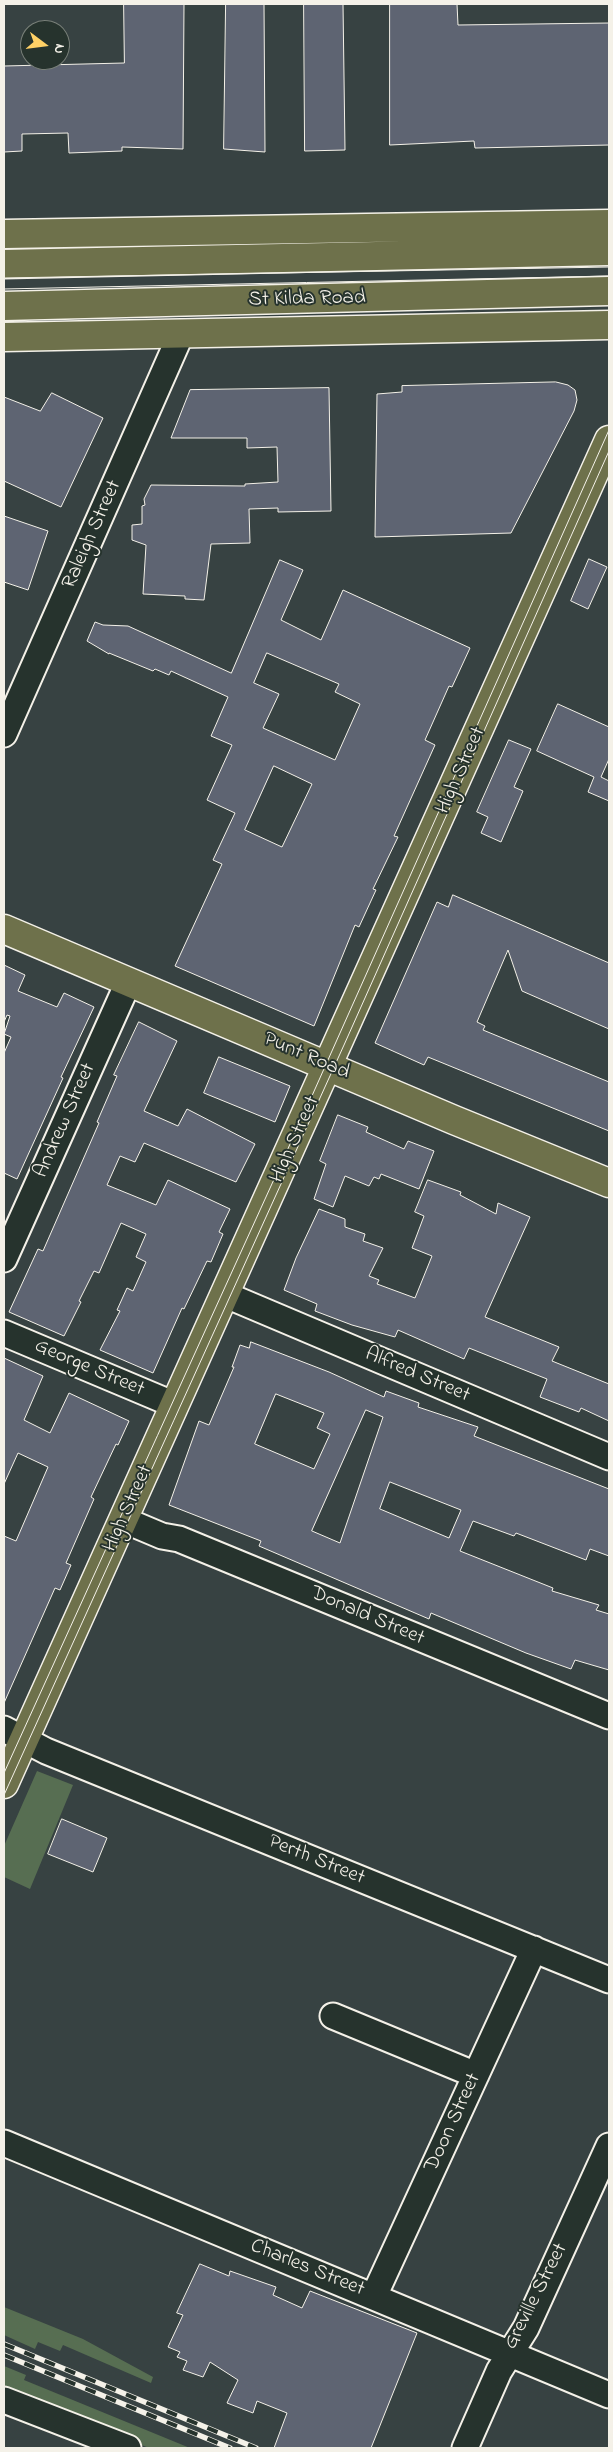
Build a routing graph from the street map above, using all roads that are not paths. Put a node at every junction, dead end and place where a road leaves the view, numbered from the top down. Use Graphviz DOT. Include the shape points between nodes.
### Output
graph roads {
  1 [pos="609,224"];
  2 [pos="4,234"];
  3 [pos="609,251"];
  4 [pos="4,264"];
  5 [pos="609,292"];
  6 [pos="122,304"];
  7 [pos="4,306"];
  8 [pos="609,325"];
  9 [pos="178,334"];
  10 [pos="98,335"];
  11 [pos="4,338"];
  12 [pos="609,440"];
  13 [pos="4,734"];
  14 [pos="4,929"];
  15 [pos="128,983"];
  16 [pos="329,1067"];
  17 [pos="609,1183"];
  18 [pos="4,1259"];
  19 [pos="226,1295"];
  20 [pos="4,1333"];
  21 [pos="175,1405"];
  22 [pos="609,1457"];
  23 [pos="124,1520"];
  24 [pos="609,1716"];
  25 [pos="14,1734"];
  26 [pos="4,1784"];
  27 [pos="534,1949"];
  28 [pos="609,1980"];
  29 [pos="332,2016"];
  30 [pos="476,2075"];
  31 [pos="4,2143"];
  32 [pos="609,2146"];
  33 [pos="374,2296"];
  34 [pos="510,2353"];
  35 [pos="609,2395"];
  36 [pos="4,2400"];
  37 [pos="128,2448"];
  38 [pos="465,2448"];
  1 -- 2 [label="main road"];
  3 -- 4 [label="main road, St Kilda Road"];
  5 -- 6 [label="main road, St Kilda Road"];
  6 -- 7 [label="main road, St Kilda Road"];
  6 -- 10 [label="main road"];
  8 -- 9 [label="main road, St Kilda Road"];
  9 -- 10 [label="main road, St Kilda Road"];
  9 -- 13 [label="street, Raleigh Street" via="170,360"];
  10 -- 11 [label="main road, St Kilda Road"];
  12 -- 16 [label="main road, High Street"];
  14 -- 15 [label="main road, Punt Road"];
  15 -- 16 [label="main road, Punt Road"];
  15 -- 18 [label="street, Andrew Street"];
  16 -- 17 [label="main road, Punt Road"];
  16 -- 19 [label="main road, High Street"];
  19 -- 21 [label="main road, High Street"];
  19 -- 22 [label="street, Alfred Street"];
  20 -- 21 [label="street, George Street"];
  21 -- 23 [label="main road, High Street"];
  23 -- 24 [label="street, Donald Street" via="162,1536 179,1539"];
  23 -- 25 [label="main road, High Street"];
  25 -- 26 [label="main road, High Street"];
  25 -- 27 [label="street, Perth Street" via="42,1749"];
  27 -- 28 [label="street, Perth Street"];
  27 -- 30 [label="street, Doon Street"];
  29 -- 30 [label="street"];
  30 -- 33 [label="street, Doon Street"];
  31 -- 33 [label="street, Charles Street"];
  32 -- 34 [label="street, Greville Street" via="526,2328"];
  33 -- 34 [label="street, Charles Street"];
  34 -- 35 [label="street, Charles Street"];
  34 -- 38 [label="street, Greville Street" via="499,2370"];
  36 -- 37 [label="street"];
}
